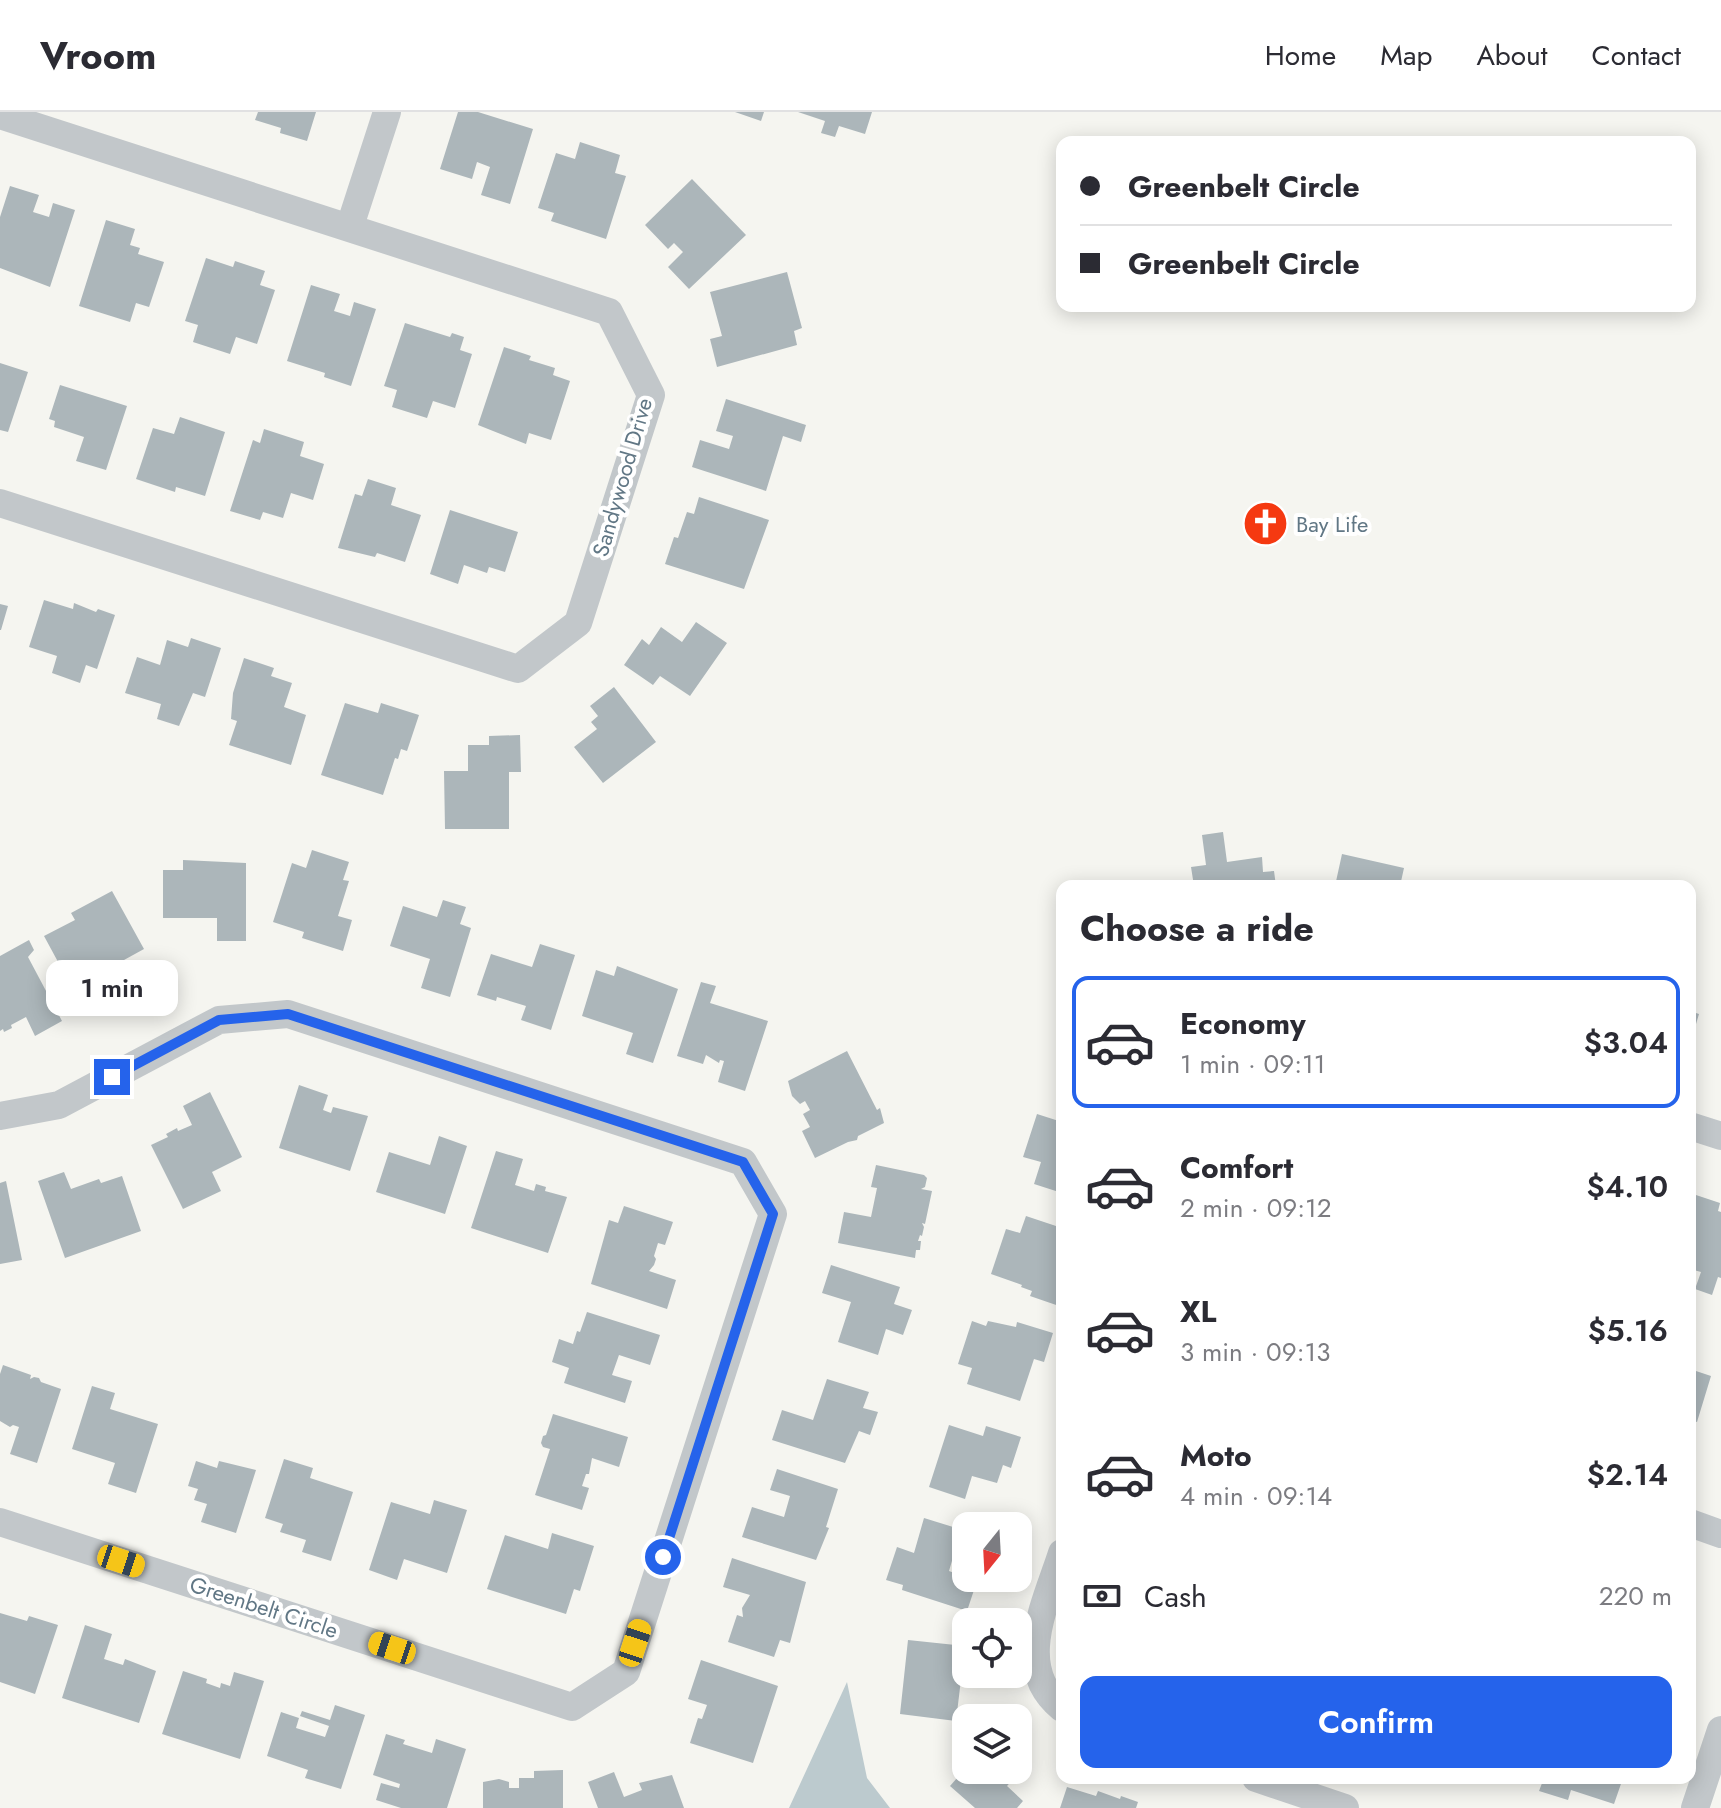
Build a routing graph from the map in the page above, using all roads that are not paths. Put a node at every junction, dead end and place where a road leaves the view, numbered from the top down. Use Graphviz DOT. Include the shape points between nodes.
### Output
graph roads {
  1 [pos="387,112"];
  2 [pos="0,115"];
  3 [pos="350,226"];
  4 [pos="0,503"];
  5 [pos="0,1116"];
  6 [pos="1696,1128"];
  7 [pos="1721,1136"];
  8 [pos="0,1522"];
  9 [pos="1696,1525"];
  10 [pos="1721,1534"];
  11 [pos="1056,1571"];
  12 [pos="1056,1704"];
  13 [pos="1721,1730"];
  14 [pos="1272,1784"];
  15 [pos="1329,1806"];
  16 [pos="1695,1808"];
  1 -- 3 [label="street"];
  2 -- 3 [label="street, Sandywood Drive"];
  3 -- 4 [label="street, Sandywood Drive" via="609,312 651,395 578,623 518,669"];
  5 -- 8 [label="street, Greenbelt Circle" via="59,1105 219,1020 288,1014 743,1162 773,1214 626,1672 572,1707"];
  6 -- 7 [label="street"];
  9 -- 10 [label="street"];
  11 -- 12 [label="street" via="1036,1631 1035,1657 1039,1678"];
  13 -- 16 [label="street"];
  14 -- 15 [label="street"];
}
